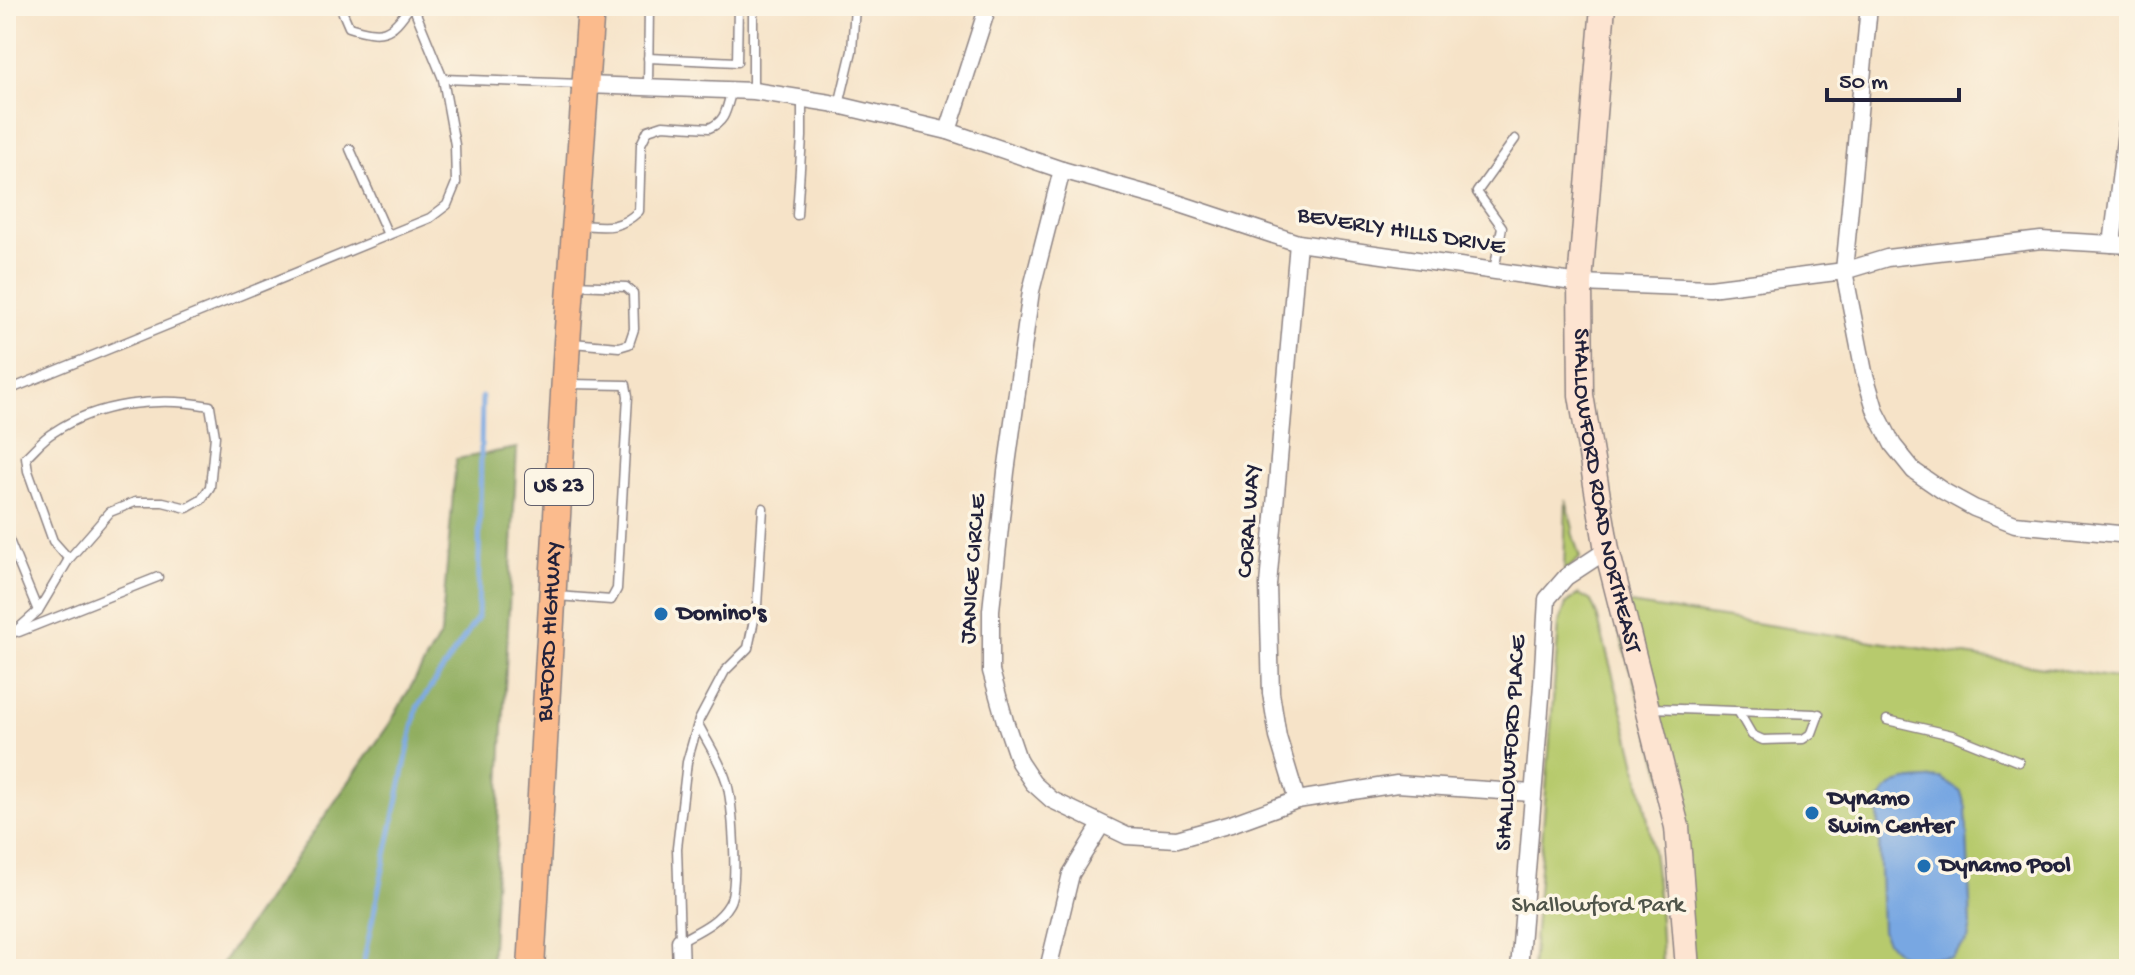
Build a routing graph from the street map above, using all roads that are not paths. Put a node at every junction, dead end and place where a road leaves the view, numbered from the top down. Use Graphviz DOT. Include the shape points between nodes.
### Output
graph roads {
  1 [pos="340,6"];
  2 [pos="412,6"];
  3 [pos="591,6"];
  4 [pos="649,6"];
  5 [pos="738,6"];
  6 [pos="753,6"];
  7 [pos="855,6"];
  8 [pos="988,6"];
  9 [pos="1603,6"];
  10 [pos="1869,6"];
  11 [pos="648,58"];
  12 [pos="443,79"];
  13 [pos="586,85"];
  14 [pos="648,87"];
  15 [pos="732,90"];
  16 [pos="754,91"];
  17 [pos="802,99"];
  18 [pos="839,105"];
  19 [pos="2129,108"];
  20 [pos="948,131"];
  21 [pos="1515,139"];
  22 [pos="350,149"];
  23 [pos="1062,170"];
  24 [pos="797,215"];
  25 [pos="576,224"];
  26 [pos="388,235"];
  27 [pos="1298,243"];
  28 [pos="2120,244"];
  29 [pos="1494,271"];
  30 [pos="1844,271"];
  31 [pos="1580,283"];
  32 [pos="571,285"];
  33 [pos="567,342"];
  34 [pos="6,371"];
  35 [pos="565,383"];
  36 [pos="10,389"];
  37 [pos="763,508"];
  38 [pos="6,533"];
  39 [pos="2129,535"];
  40 [pos="1607,550"];
  41 [pos="69,559"];
  42 [pos="158,577"];
  43 [pos="553,595"];
  44 [pos="38,611"];
  45 [pos="8,636"];
  46 [pos="1647,708"];
  47 [pos="1738,711"];
  48 [pos="1887,720"];
  49 [pos="698,724"];
  50 [pos="2019,762"];
  51 [pos="1532,793"];
  52 [pos="1297,800"];
  53 [pos="1101,825"];
  54 [pos="680,941"];
  55 [pos="531,969"];
  56 [pos="681,969"];
  57 [pos="1048,969"];
  58 [pos="1519,969"];
  59 [pos="1688,969"];
  1 -- 2 [label="lane" via="349,27 373,34 396,27"];
  2 -- 12 [label="lane"];
  3 -- 13 [label="main road, BUFORD HIGHWAY / US 23"];
  4 -- 11 [label="lane"];
  5 -- 11 [label="lane" via="737,62"];
  6 -- 16 [label="lane"];
  7 -- 18 [label="lane" via="852,51"];
  8 -- 20 [label="street"];
  9 -- 31 [label="street, SHALLOWFORD ROAD NORTHEAST"];
  10 -- 30 [label="street"];
  11 -- 14 [label="lane"];
  12 -- 13 [label="lane"];
  12 -- 26 [label="lane" via="456,183 447,205"];
  13 -- 14 [label="street, BEVERLY HILLS DRIVE"];
  13 -- 25 [label="main road, BUFORD HIGHWAY / US 23"];
  14 -- 15 [label="street, BEVERLY HILLS DRIVE"];
  15 -- 16 [label="street, BEVERLY HILLS DRIVE"];
  15 -- 25 [label="lane" via="722,121 714,127 663,125 648,130 641,144 639,211 629,221 611,227"];
  16 -- 17 [label="street, BEVERLY HILLS DRIVE"];
  17 -- 18 [label="street, BEVERLY HILLS DRIVE"];
  17 -- 24 [label="lane"];
  18 -- 20 [label="street, BEVERLY HILLS DRIVE"];
  19 -- 28 [label="street"];
  20 -- 23 [label="street, BEVERLY HILLS DRIVE"];
  21 -- 29 [label="lane" via="1477,192 1502,227"];
  22 -- 26 [label="lane"];
  23 -- 27 [label="street, BEVERLY HILLS DRIVE"];
  23 -- 53 [label="street, JANICE CIRCLE" via="1031,291 991,610 991,671 1019,762 1033,783 1052,800"];
  25 -- 32 [label="main road, BUFORD HIGHWAY / US 23"];
  26 -- 36 [label="lane"];
  27 -- 29 [label="street, BEVERLY HILLS DRIVE"];
  27 -- 52 [label="street, CORAL WAY" via="1268,585 1271,693"];
  28 -- 30 [label="street, BEVERLY HILLS DRIVE" via="2041,240 1887,258"];
  29 -- 31 [label="street, BEVERLY HILLS DRIVE"];
  30 -- 31 [label="street, BEVERLY HILLS DRIVE" via="1710,288"];
  30 -- 39 [label="street" via="1876,412 1914,471 1974,508 2015,524"];
  31 -- 40 [label="street, SHALLOWFORD ROAD NORTHEAST" via="1581,395"];
  32 -- 33 [label="main road, BUFORD HIGHWAY / US 23"];
  32 -- 33 [label="lane" via="626,287 633,293 634,329 629,344 619,347"];
  33 -- 35 [label="main road, BUFORD HIGHWAY / US 23"];
  34 -- 36 [label="lane"];
  35 -- 43 [label="main road, BUFORD HIGHWAY / US 23"];
  35 -- 43 [label="lane" via="626,385 628,396 617,589 611,600"];
  37 -- 49 [label="lane" via="757,606 748,648 725,671"];
  38 -- 44 [label="lane"];
  40 -- 46 [label="street, SHALLOWFORD ROAD NORTHEAST"];
  40 -- 51 [label="street, SHALLOWFORD PLACE" via="1566,577 1547,599"];
  41 -- 41 [label="lane" via="110,512 135,502 187,508 201,500 210,487 215,436 210,406 127,404 84,414 51,433 26,457 53,541"];
  41 -- 44 [label="lane"];
  42 -- 45 [label="lane"];
  43 -- 55 [label="main road, BUFORD HIGHWAY / US 23"];
  44 -- 45 [label="lane"];
  46 -- 47 [label="lane"];
  46 -- 59 [label="street, SHALLOWFORD ROAD NORTHEAST" via="1677,827"];
  47 -- 47 [label="lane" via="1752,735 1763,740 1803,739 1812,733 1816,714"];
  48 -- 50 [label="lane" via="1952,735"];
  49 -- 54 [label="lane" via="687,762 677,848"];
  49 -- 54 [label="lane" via="726,781 734,876 730,902 712,925"];
  51 -- 52 [label="street, JANICE CIRCLE" via="1397,784"];
  51 -- 58 [label="street, SHALLOWFORD PLACE"];
  52 -- 53 [label="street, JANICE CIRCLE" via="1177,839 1127,836"];
  53 -- 57 [label="street" via="1071,874"];
  54 -- 56 [label="street"];
}
